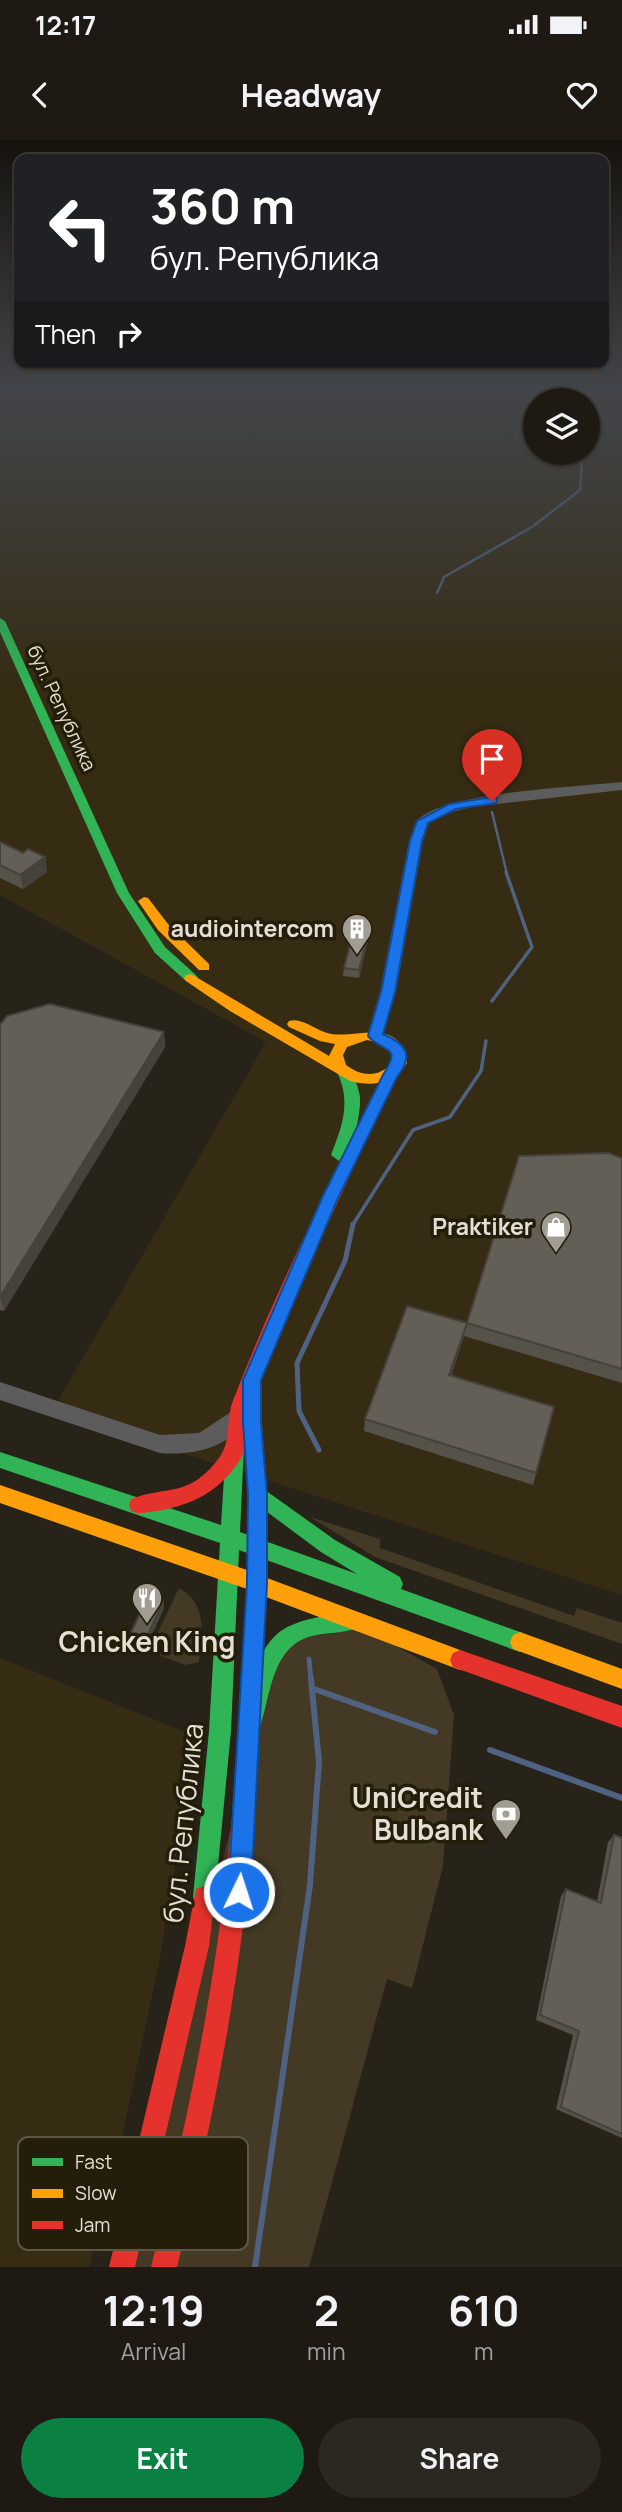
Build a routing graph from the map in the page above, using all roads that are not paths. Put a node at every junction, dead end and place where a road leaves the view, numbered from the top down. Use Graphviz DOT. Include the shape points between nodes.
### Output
graph roads {
  1 [pos="0,621"];
  2 [pos="622,786"];
  3 [pos="88,812"];
  4 [pos="375,1036"];
  5 [pos="349,1040"];
  6 [pos="342,1071"];
  7 [pos="391,1075"];
  8 [pos="330,1198"];
  9 [pos="252,1380"];
  10 [pos="0,1391"];
  11 [pos="237,1417"];
  12 [pos="234,1453"];
  13 [pos="0,1460"];
  14 [pos="0,1494"];
  15 [pos="258,1494"];
  16 [pos="135,1506"];
  17 [pos="229,1537"];
  18 [pos="257,1549"];
  19 [pos="228,1572"];
  20 [pos="257,1583"];
  21 [pos="453,1619"];
  22 [pos="352,1621"];
  23 [pos="622,1679"];
  24 [pos="622,1717"];
  25 [pos="251,1725"];
  26 [pos="152,2137"];
  27 [pos="197,2137"];
  28 [pos="168,2250"];
  29 [pos="164,2267"];
  1 -- 3 [label="street, бул. Република"];
  2 -- 4 [label="street" via="471,803 423,821"];
  3 -- 5 [label="street, бул. Република" via="163,927 184,951 309,1032"];
  3 -- 6 [label="street, бул. Република" via="118,886 166,955 216,994"];
  4 -- 5 [label="street, бул. Република"];
  4 -- 7 [label="street, бул. Република" via="392,1043 400,1056"];
  5 -- 6 [label="street" via="336,1055"];
  6 -- 7 [label="street, бул. Република" via="368,1081"];
  6 -- 8 [label="street, бул. Република" via="356,1098"];
  7 -- 8 [label="street, бул. Република"];
  8 -- 9 [label="street, бул. Република"];
  9 -- 11 [label="street, бул. Република"];
  9 -- 15 [label="street, бул. Република"];
  10 -- 11 [label="street" via="178,1446 206,1441"];
  11 -- 12 [label="street, бул. Република"];
  12 -- 16 [label="street" via="202,1492"];
  12 -- 17 [label="street, бул. Република"];
  13 -- 16 [label="street"];
  14 -- 19 [label="street"];
  15 -- 18 [label="street, бул. Република"];
  15 -- 21 [label="street" via="328,1546"];
  16 -- 17 [label="street"];
  17 -- 18 [label="street"];
  17 -- 19 [label="street, бул. Република"];
  18 -- 20 [label="street, бул. Република"];
  18 -- 21 [label="street"];
  19 -- 20 [label="street"];
  19 -- 26 [label="street, бул. Република" via="208,1868 197,1946"];
  20 -- 22 [label="street"];
  20 -- 25 [label="street, бул. Република"];
  21 -- 23 [label="street"];
  22 -- 24 [label="street"];
  22 -- 25 [label="street" via="303,1629 278,1646 265,1672"];
  25 -- 27 [label="street, бул. Република" via="231,1954"];
  28 -- 29 [label="street, бул. Република"];
}
